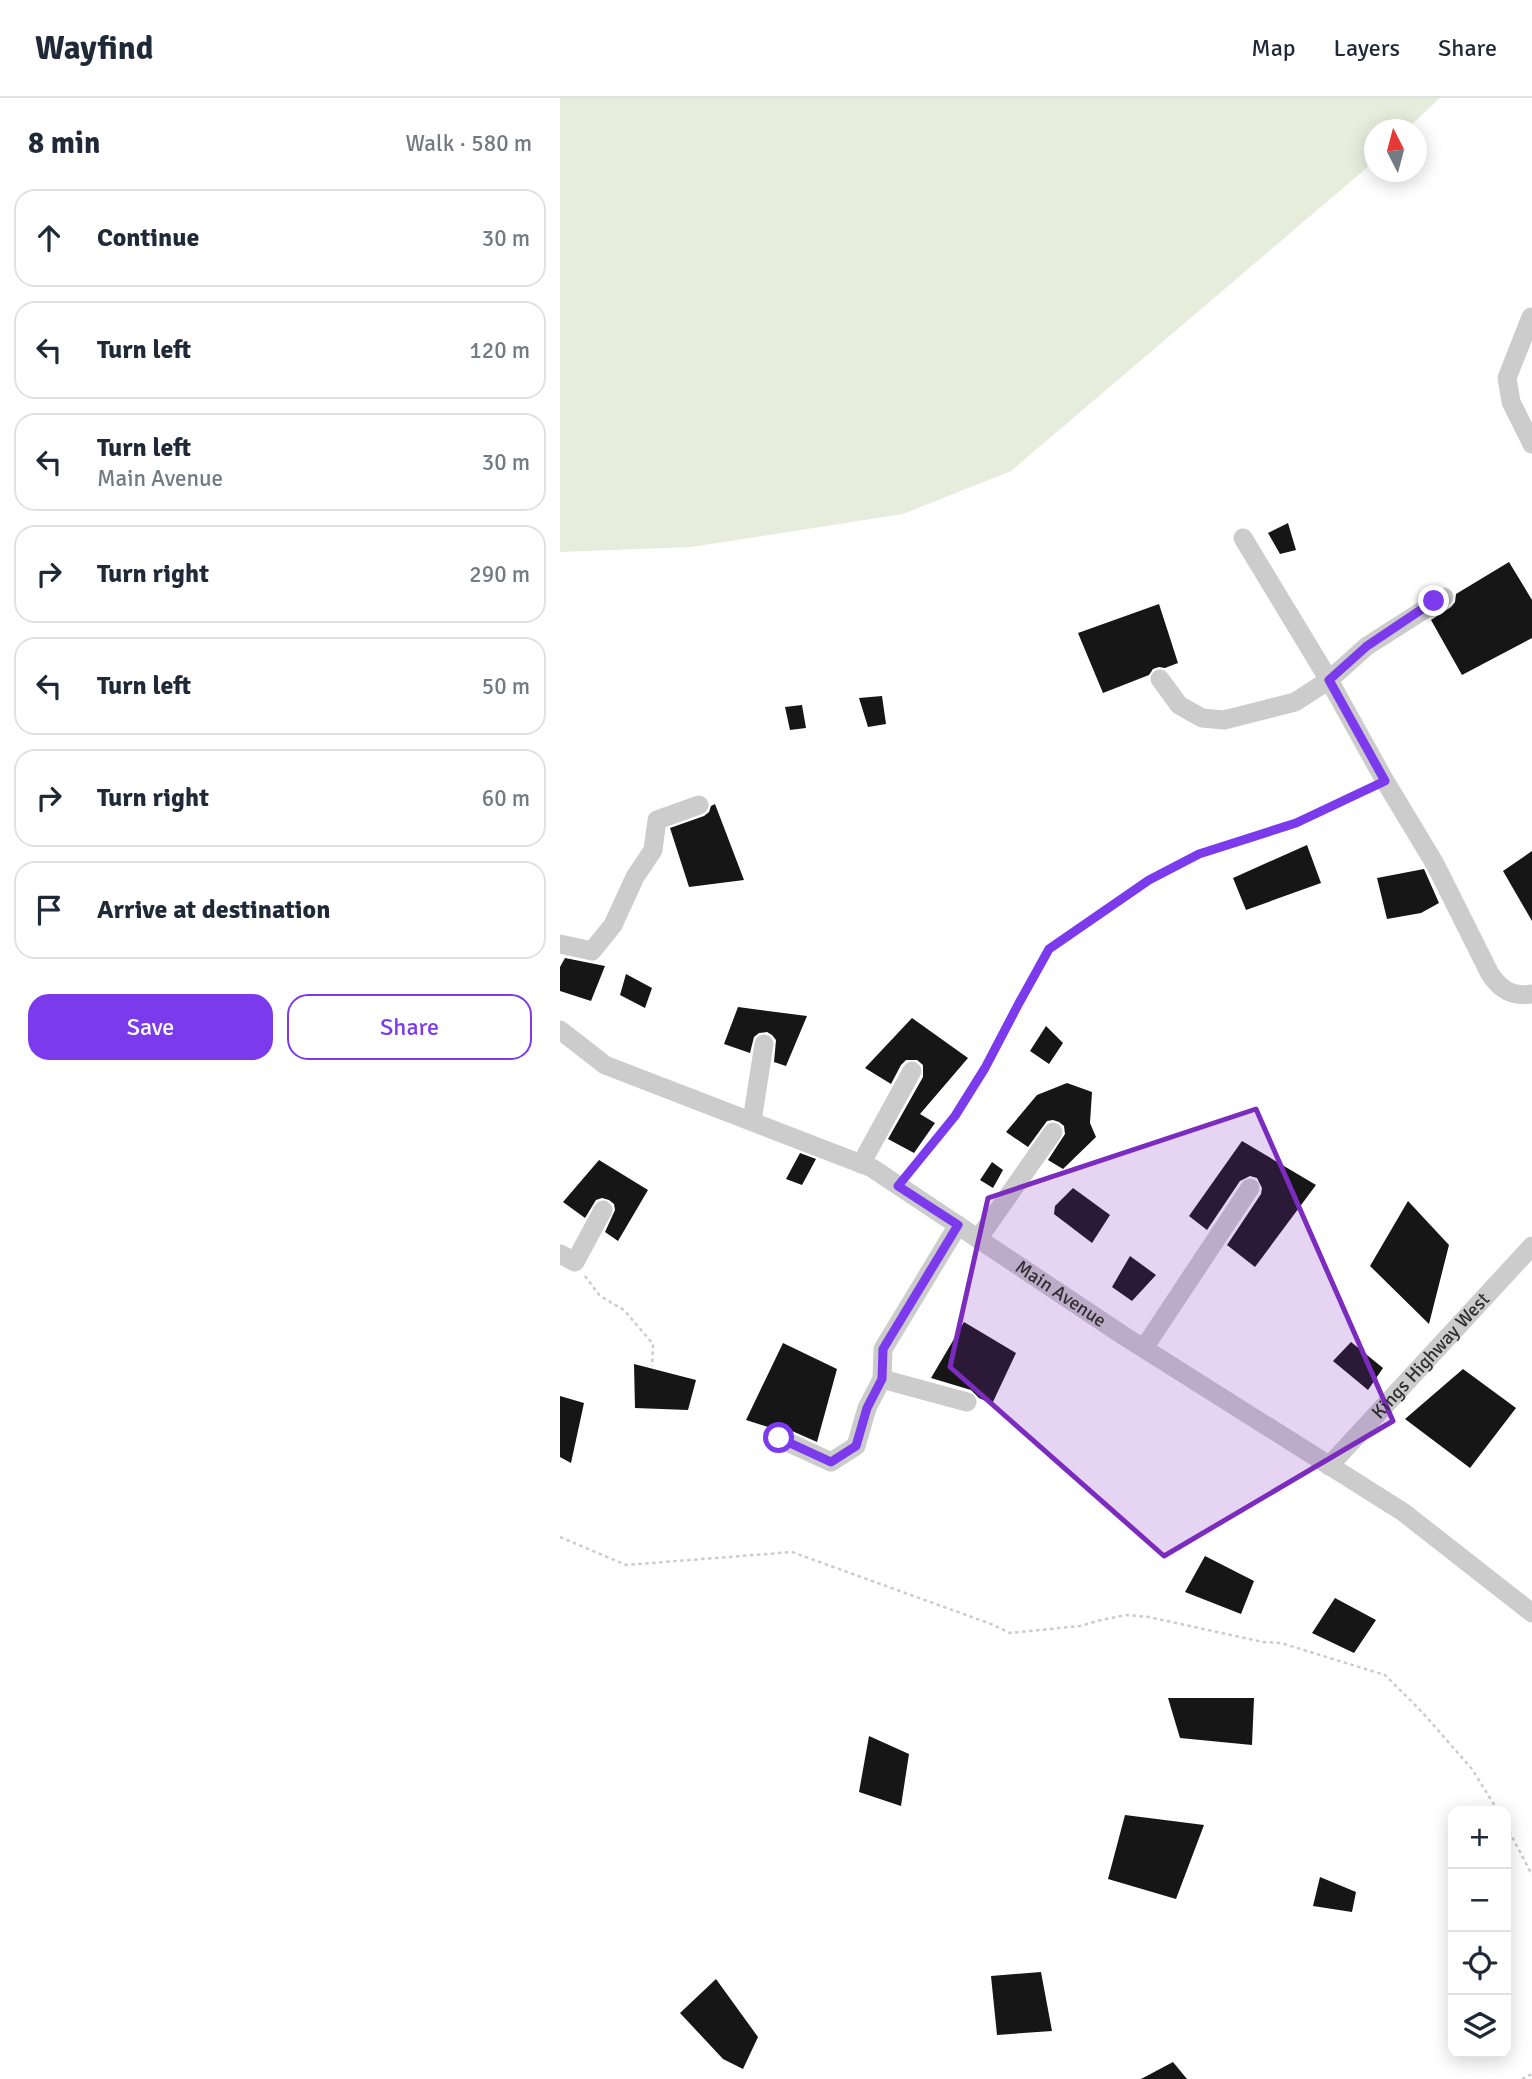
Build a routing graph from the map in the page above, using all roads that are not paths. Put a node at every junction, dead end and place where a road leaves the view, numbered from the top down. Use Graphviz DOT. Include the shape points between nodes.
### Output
graph roads {
  1 [pos="1531,317"];
  2 [pos="1532,444"];
  3 [pos="1243,538"];
  4 [pos="1444,597"];
  5 [pos="1160,679"];
  6 [pos="1329,680"];
  7 [pos="699,805"];
  8 [pos="560,944"];
  9 [pos="1532,994"];
  10 [pos="560,1030"];
  11 [pos="764,1044"];
  12 [pos="912,1071"];
  13 [pos="752,1121"];
  14 [pos="1053,1132"];
  15 [pos="861,1164"];
  16 [pos="1250,1188"];
  17 [pos="603,1210"];
  18 [pos="958,1225"];
  19 [pos="978,1239"];
  20 [pos="1532,1246"];
  21 [pos="567,1258"];
  22 [pos="1144,1348"];
  23 [pos="882,1379"];
  24 [pos="967,1402"];
  25 [pos="779,1438"];
  26 [pos="1329,1466"];
  27 [pos="1532,1613"];
  1 -- 2 [label="street" via="1507,378 1511,402"];
  3 -- 6 [label="street"];
  4 -- 6 [label="street" via="1367,646"];
  5 -- 6 [label="street" via="1179,705 1202,718 1224,720 1295,702"];
  6 -- 9 [label="street" via="1435,864 1490,974 1499,987 1512,994"];
  7 -- 8 [label="street" via="657,820 653,850 613,925 592,951"];
  10 -- 13 [label="street, Main Avenue" via="605,1065"];
  11 -- 13 [label="street"];
  12 -- 15 [label="street"];
  13 -- 15 [label="street, Main Avenue"];
  14 -- 19 [label="street"];
  15 -- 18 [label="street, Main Avenue"];
  16 -- 22 [label="street"];
  17 -- 21 [label="street"];
  18 -- 19 [label="street, Main Avenue"];
  18 -- 23 [label="street" via="883,1349"];
  19 -- 22 [label="street, Main Avenue"];
  20 -- 26 [label="street, Kings Highway West"];
  22 -- 26 [label="street, Main Avenue"];
  23 -- 24 [label="street"];
  23 -- 25 [label="street" via="856,1446 831,1462"];
  26 -- 27 [label="street, Main Avenue" via="1403,1513"];
}
